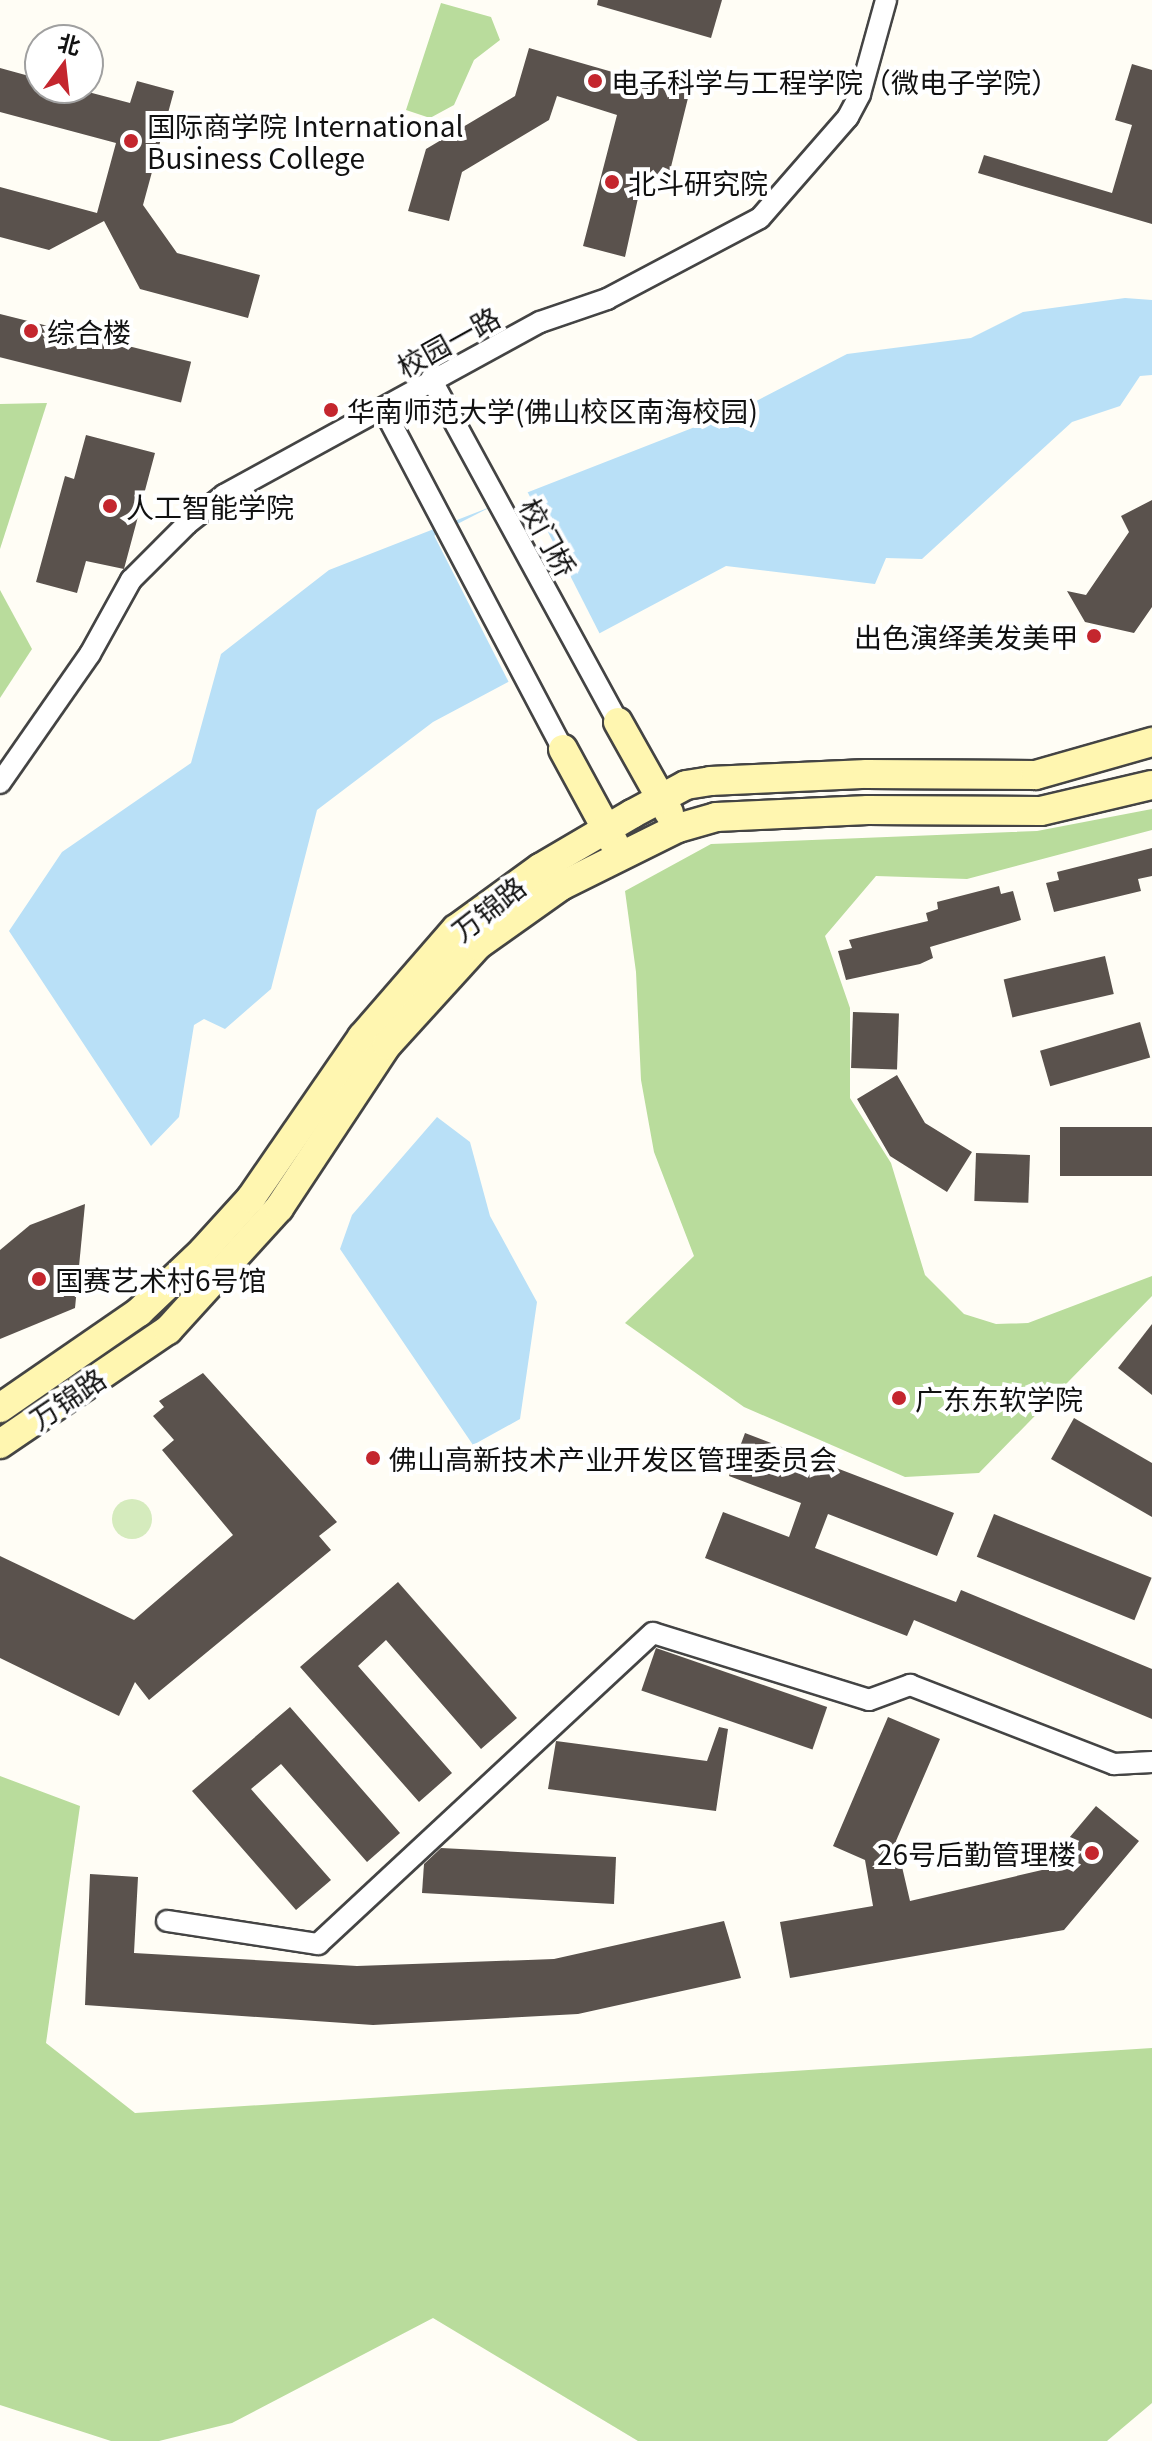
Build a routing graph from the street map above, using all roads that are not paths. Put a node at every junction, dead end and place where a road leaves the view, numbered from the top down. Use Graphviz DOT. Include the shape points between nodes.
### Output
graph roads {
  1 [pos="886,0"];
  2 [pos="431,379"];
  3 [pos="384,410"];
  4 [pos="618,722"];
  5 [pos="1152,742"];
  6 [pos="563,749"];
  7 [pos="0,783"];
  8 [pos="1152,785"];
  9 [pos="660,798"];
  10 [pos="678,828"];
  11 [pos="606,829"];
  12 [pos="621,856"];
  13 [pos="0,1408"];
  14 [pos="0,1444"];
  15 [pos="1152,1762"];
  16 [pos="167,1921"];
  1 -- 2 [label="street, 校园一路" via="860,94 848,117 760,218 702,253 643,276 607,299 540,322"];
  2 -- 3 [label="street, 校园一路"];
  2 -- 4 [label="street, 校门桥"];
  3 -- 6 [label="street"];
  3 -- 7 [label="street, 校园一路" via="224,495 187,524 131,580 90,654"];
  4 -- 9 [label="street"];
  5 -- 9 [label="street, 万锦路" via="1036,775 867,774 710,781"];
  6 -- 11 [label="street"];
  8 -- 10 [label="street, 万锦路" via="1041,811 716,817"];
  9 -- 10 [label="street"];
  9 -- 11 [label="street, 万锦路"];
  10 -- 12 [label="street, 万锦路"];
  11 -- 12 [label="street"];
  11 -- 13 [label="street, 万锦路" via="456,929 362,1037 251,1198 203,1251 139,1312"];
  12 -- 14 [label="street, 万锦路" via="561,886 478,945 387,1045 279,1208 168,1330"];
  15 -- 16 [label="street" via="1114,1764 910,1685 869,1700 653,1633 318,1944"];
}
